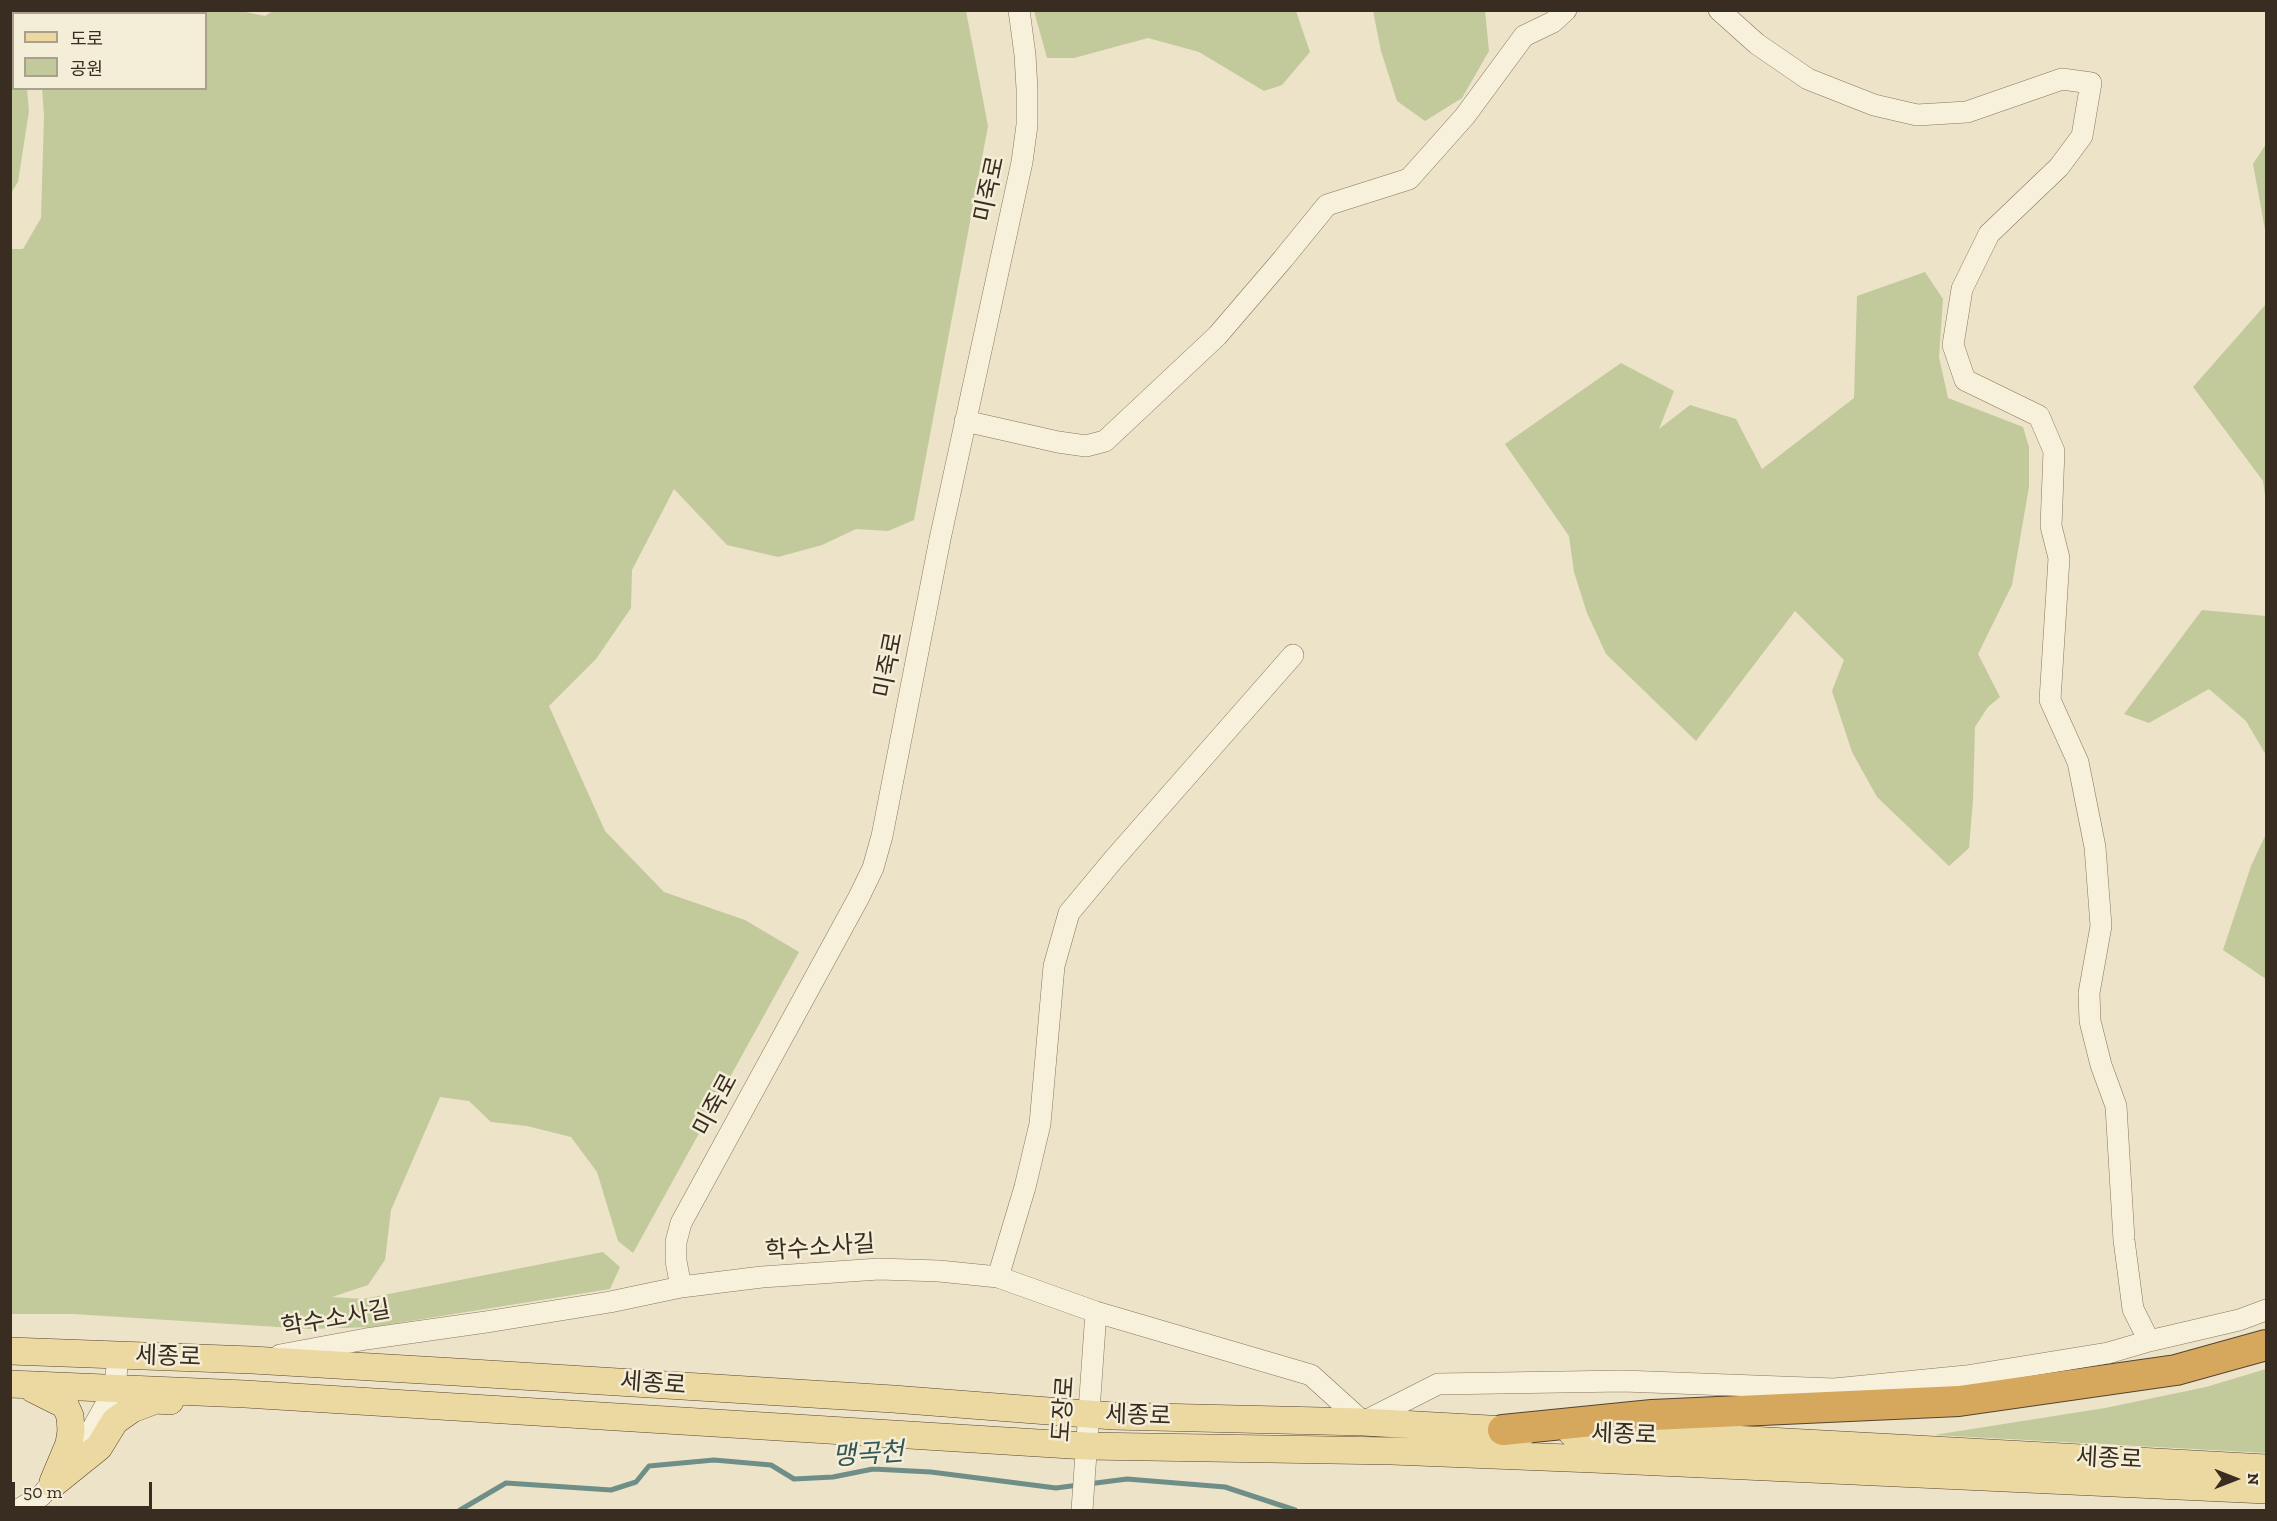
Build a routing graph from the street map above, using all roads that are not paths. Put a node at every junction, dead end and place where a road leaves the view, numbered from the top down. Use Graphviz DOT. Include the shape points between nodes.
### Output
graph roads {
  1 [pos="1019,10"];
  2 [pos="1566,10"];
  3 [pos="1719,10"];
  4 [pos="965,421"];
  5 [pos="1293,655"];
  6 [pos="998,1277"];
  7 [pos="681,1287"];
  8 [pos="2266,1310"];
  9 [pos="1096,1312"];
  10 [pos="2149,1341"];
  11 [pos="2266,1345"];
  12 [pos="10,1351"];
  13 [pos="118,1355"];
  14 [pos="252,1360"];
  15 [pos="17,1384"];
  16 [pos="115,1388"];
  17 [pos="245,1394"];
  18 [pos="1089,1415"];
  19 [pos="1363,1422"];
  20 [pos="1503,1430"];
  21 [pos="1085,1457"];
  22 [pos="2266,1468"];
  23 [pos="53,1484"];
  24 [pos="2266,1490"];
  25 [pos="18,1510"];
  26 [pos="1082,1510"];
  1 -- 4 [label="street, 미죽로" via="1027,124"];
  2 -- 4 [label="street" via="1524,36 1465,116 1409,179 1327,205 1217,336 1106,441 1086,446"];
  3 -- 10 [label="street" via="1757,44 1808,79 1874,105 1917,115 1967,112 2062,79 2091,83 2082,136 2059,167 1989,234 1962,289 1953,345 1965,380 2039,416 2054,451 2051,526 2059,558 2050,700 2078,762 2095,848 2101,926 2089,993 2090,1021 2116,1106 2124,1240 2133,1309"];
  4 -- 7 [label="street, 미죽로" via="873,868 681,1223 676,1242"];
  5 -- 6 [label="street" via="1070,913 1054,966 1040,1124"];
  6 -- 7 [label="street, 학수소사길" via="879,1269"];
  6 -- 9 [label="street, 학수소사길"];
  7 -- 14 [label="street, 학수소사길" via="599,1304"];
  8 -- 10 [label="street"];
  9 -- 18 [label="street, 도장로"];
  9 -- 19 [label="street, 학수소사길" via="1311,1375"];
  10 -- 19 [label="street" via="2108,1353 1966,1376 1834,1389 1623,1382 1438,1384"];
  11 -- 20 [label="highway" via="2176,1370 1959,1401 1652,1415"];
  12 -- 13 [label="main road, 세종로"];
  13 -- 14 [label="main road, 세종로"];
  13 -- 16 [label="street"];
  14 -- 18 [label="main road, 세종로" via="893,1399"];
  15 -- 16 [label="main road, 세종로"];
  15 -- 23 [label="main road" via="65,1405 70,1416 69,1444"];
  16 -- 17 [label="main road, 세종로"];
  16 -- 23 [label="street" via="81,1449"];
  17 -- 21 [label="main road, 세종로"];
  17 -- 23 [label="main road" via="203,1402 156,1400 132,1409 115,1421 99,1447"];
  18 -- 19 [label="main road, 세종로"];
  18 -- 21 [label="street, 도장로"];
  19 -- 20 [label="main road, 세종로"];
  20 -- 22 [label="main road, 세종로"];
  21 -- 24 [label="main road, 세종로" via="1392,1451"];
  21 -- 26 [label="street, 도장로"];
  23 -- 25 [label="street"];
}
